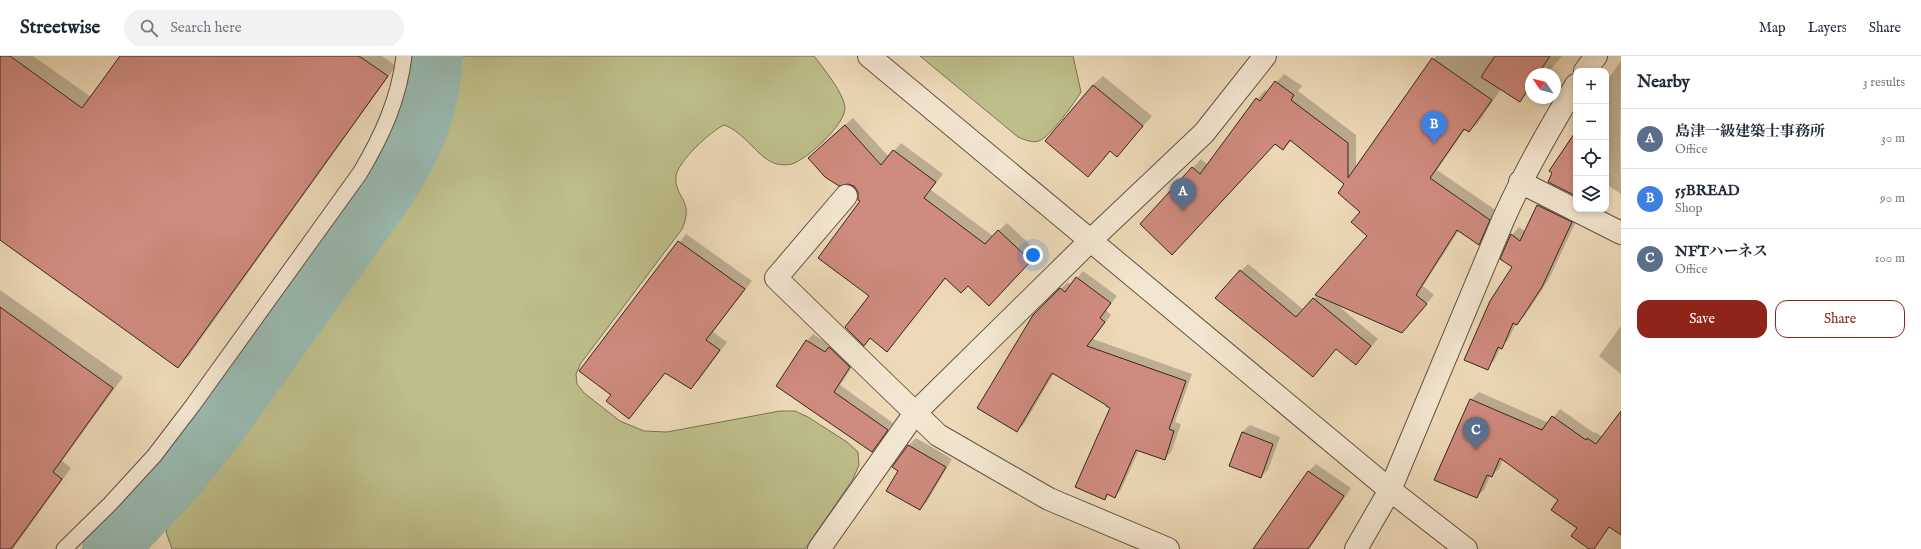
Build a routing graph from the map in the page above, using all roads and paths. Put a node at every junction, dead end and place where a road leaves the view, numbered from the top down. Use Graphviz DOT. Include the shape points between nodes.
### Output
graph roads {
  1 [pos="404,56"];
  2 [pos="869,56"];
  3 [pos="1264,56"];
  4 [pos="1596,56"];
  5 [pos="1587,68"];
  6 [pos="1573,90"];
  7 [pos="1520,182"];
  8 [pos="846,196"];
  9 [pos="1621,233"];
  10 [pos="1091,240"];
  11 [pos="915,413"];
  12 [pos="1390,490"];
  13 [pos="1160,548"];
  14 [pos="64,549"];
  15 [pos="819,549"];
  16 [pos="1356,549"];
  17 [pos="1466,549"];
  1 -- 14 [label="lane" via="393,110 360,173 154,456"];
  2 -- 10 [label="street"];
  3 -- 10 [label="street" via="1204,134"];
  4 -- 5 [label="street"];
  6 -- 7 [label="street"];
  7 -- 9 [label="street"];
  7 -- 12 [label="street"];
  8 -- 11 [label="street" via="776,278"];
  10 -- 11 [label="street"];
  10 -- 12 [label="street"];
  11 -- 13 [label="street" via="938,436 1049,499"];
  11 -- 15 [label="street"];
  12 -- 16 [label="street"];
  12 -- 17 [label="street"];
}
